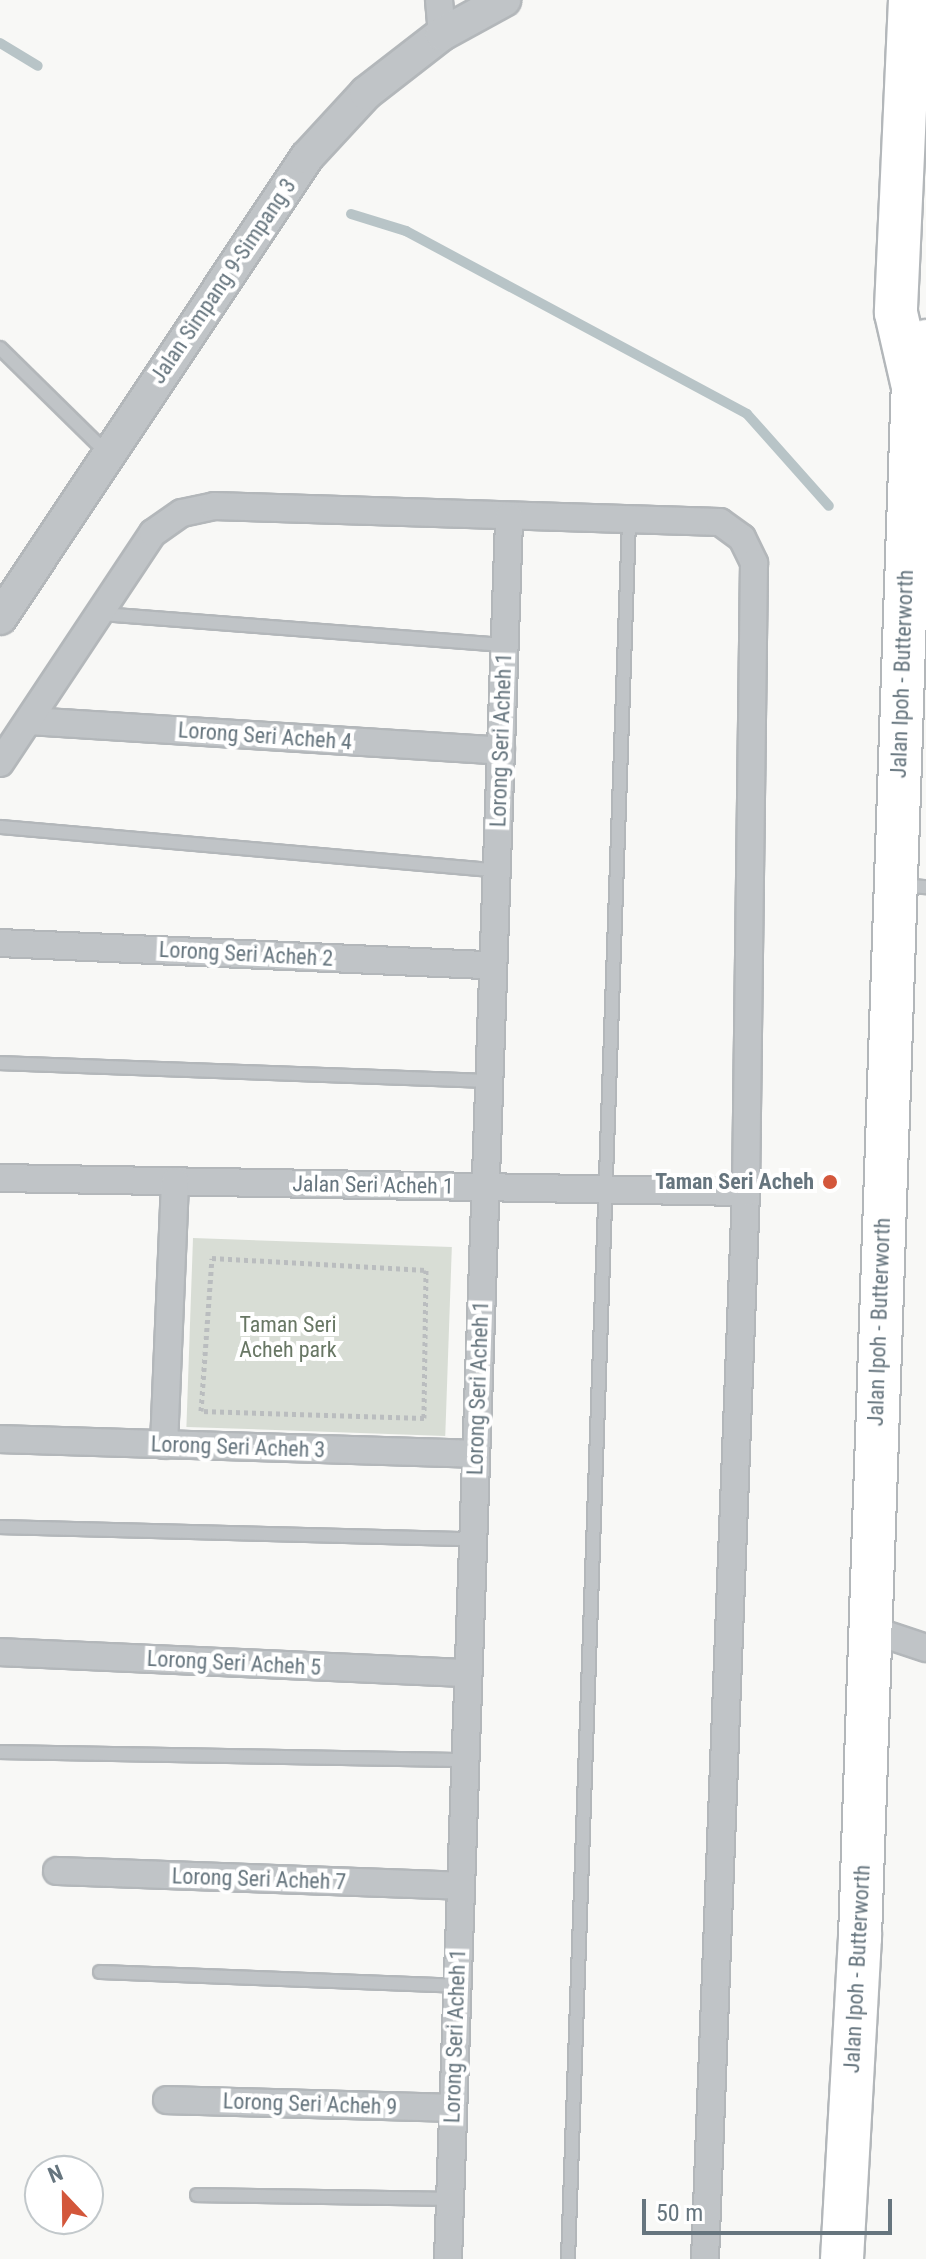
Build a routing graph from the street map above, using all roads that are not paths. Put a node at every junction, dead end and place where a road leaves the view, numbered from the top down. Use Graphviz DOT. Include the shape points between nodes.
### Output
graph roads {
  1 [pos="439,0"];
  2 [pos="504,0"];
  3 [pos="910,0"];
  4 [pos="442,34"];
  5 [pos="926,341"];
  6 [pos="0,348"];
  7 [pos="913,384"];
  8 [pos="108,454"];
  9 [pos="509,517"];
  10 [pos="629,521"];
  11 [pos="94,614"];
  12 [pos="0,618"];
  13 [pos="504,645"];
  14 [pos="914,687"];
  15 [pos="30,721"];
  16 [pos="501,751"];
  17 [pos="0,763"];
  18 [pos="0,827"];
  19 [pos="496,870"];
  20 [pos="910,886"];
  21 [pos="0,943"];
  22 [pos="493,965"];
  23 [pos="0,1063"];
  24 [pos="489,1081"];
  25 [pos="0,1178"];
  26 [pos="175,1181"];
  27 [pos="485,1187"];
  28 [pos="611,1190"];
  29 [pos="746,1192"];
  30 [pos="0,1439"];
  31 [pos="164,1445"];
  32 [pos="476,1454"];
  33 [pos="0,1527"];
  34 [pos="473,1539"];
  35 [pos="869,1629"];
  36 [pos="926,1648"];
  37 [pos="0,1652"];
  38 [pos="468,1673"];
  39 [pos="0,1752"];
  40 [pos="465,1760"];
  41 [pos="57,1871"];
  42 [pos="461,1886"];
  43 [pos="100,1972"];
  44 [pos="457,1986"];
  45 [pos="167,2100"];
  46 [pos="453,2108"];
  47 [pos="197,2195"];
  48 [pos="450,2199"];
  49 [pos="448,2259"];
  50 [pos="568,2259"];
  51 [pos="705,2259"];
  52 [pos="842,2259"];
  1 -- 4 [label="street"];
  2 -- 4 [label="street, Jalan Simpang 9-Simpang 3"];
  3 -- 7 [label="highway, Jalan Ipoh - Butterworth" via="896,313"];
  4 -- 8 [label="street, Jalan Simpang 9-Simpang 3" via="366,93 307,157"];
  5 -- 7 [label="highway, Jalan Ipoh - Butterworth"];
  6 -- 8 [label="lane"];
  7 -- 14 [label="highway, Jalan Ipoh - Butterworth"];
  8 -- 12 [label="street, Jalan Simpang 9-Simpang 3"];
  9 -- 10 [label="street"];
  9 -- 11 [label="street" via="214,506 182,513 153,533"];
  9 -- 13 [label="street, Lorong Seri Acheh 1"];
  10 -- 28 [label="lane"];
  10 -- 29 [label="street" via="720,522 742,538 754,563"];
  11 -- 13 [label="lane"];
  11 -- 15 [label="street"];
  13 -- 16 [label="street, Lorong Seri Acheh 1"];
  14 -- 20 [label="highway, Jalan Ipoh - Butterworth"];
  15 -- 16 [label="street, Lorong Seri Acheh 4"];
  15 -- 17 [label="street"];
  16 -- 19 [label="street, Lorong Seri Acheh 1"];
  18 -- 19 [label="lane"];
  19 -- 22 [label="street, Lorong Seri Acheh 1"];
  20 -- 35 [label="highway, Jalan Ipoh - Butterworth"];
  21 -- 22 [label="street, Lorong Seri Acheh 2"];
  22 -- 24 [label="street, Lorong Seri Acheh 1"];
  23 -- 24 [label="lane"];
  24 -- 27 [label="street, Lorong Seri Acheh 1"];
  25 -- 26 [label="street, Jalan Seri Acheh 1"];
  26 -- 27 [label="street, Jalan Seri Acheh 1"];
  26 -- 31 [label="street"];
  27 -- 28 [label="street, Jalan Seri Acheh 1"];
  27 -- 32 [label="street, Lorong Seri Acheh 1"];
  28 -- 29 [label="street, Jalan Seri Acheh 1"];
  28 -- 50 [label="lane"];
  29 -- 51 [label="street"];
  30 -- 31 [label="street, Lorong Seri Acheh 3"];
  31 -- 32 [label="street, Lorong Seri Acheh 3"];
  32 -- 34 [label="street, Lorong Seri Acheh 1"];
  33 -- 34 [label="lane"];
  34 -- 38 [label="street, Lorong Seri Acheh 1"];
  35 -- 36 [label="street"];
  35 -- 52 [label="highway, Jalan Ipoh - Butterworth"];
  37 -- 38 [label="street, Lorong Seri Acheh 5"];
  38 -- 40 [label="street, Lorong Seri Acheh 1"];
  39 -- 40 [label="lane"];
  40 -- 42 [label="street, Lorong Seri Acheh 1"];
  41 -- 42 [label="street, Lorong Seri Acheh 7"];
  42 -- 44 [label="street, Lorong Seri Acheh 1"];
  43 -- 44 [label="lane"];
  44 -- 46 [label="street, Lorong Seri Acheh 1"];
  45 -- 46 [label="street, Lorong Seri Acheh 9"];
  46 -- 48 [label="street, Lorong Seri Acheh 1"];
  47 -- 48 [label="lane"];
  48 -- 49 [label="street, Lorong Seri Acheh 1"];
}
